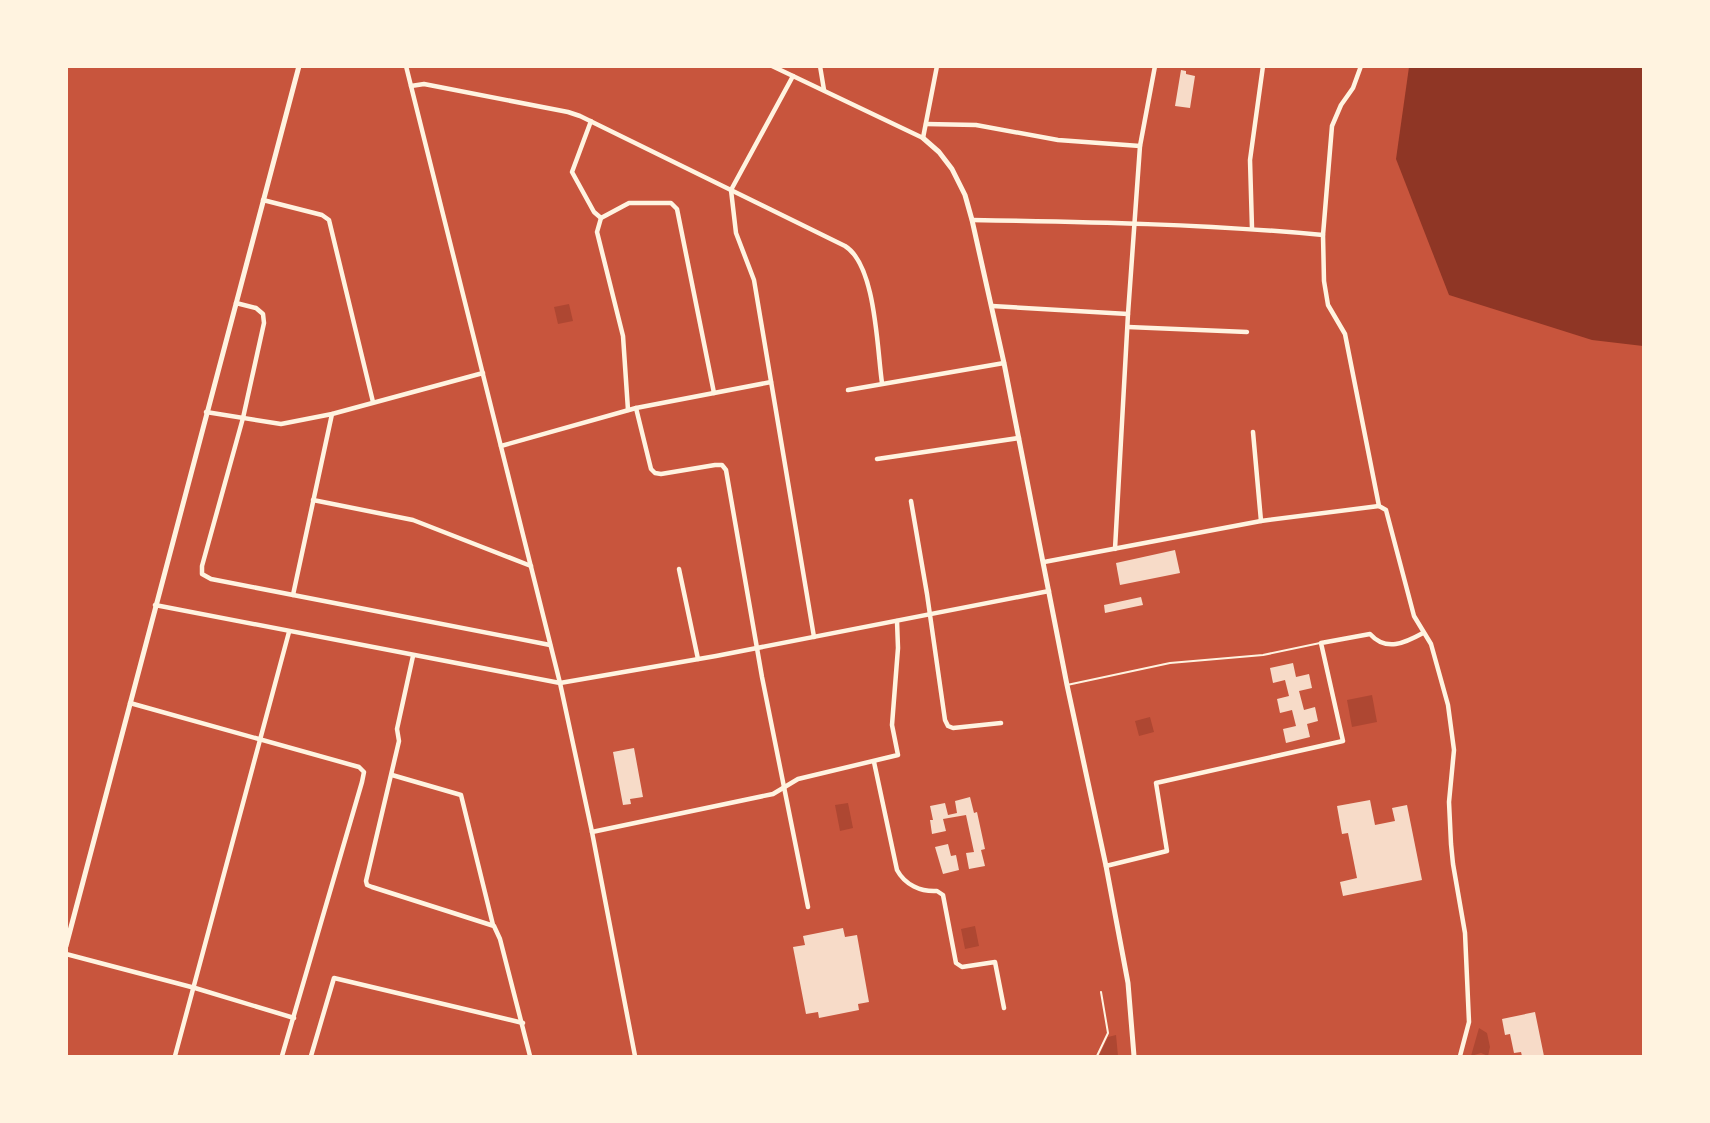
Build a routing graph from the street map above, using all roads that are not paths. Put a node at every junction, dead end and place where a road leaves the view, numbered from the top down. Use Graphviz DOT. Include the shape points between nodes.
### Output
graph roads {
  1 [pos="299,66"];
  2 [pos="406,66"];
  3 [pos="772,66"];
  4 [pos="820,66"];
  5 [pos="937,66"];
  6 [pos="1263,66"];
  7 [pos="1361,66"];
  8 [pos="781,68"];
  9 [pos="1155,68"];
  10 [pos="793,75"];
  11 [pos="411,86"];
  12 [pos="824,90"];
  13 [pos="590,121"];
  14 [pos="926,124"];
  15 [pos="923,138"];
  16 [pos="1140,146"];
  17 [pos="731,190"];
  18 [pos="263,200"];
  19 [pos="601,218"];
  20 [pos="972,220"];
  21 [pos="1134,223"];
  22 [pos="1252,228"];
  23 [pos="1323,235"];
  24 [pos="235,302"];
  25 [pos="992,306"];
  26 [pos="1128,314"];
  27 [pos="1128,327"];
  28 [pos="1247,331"];
  29 [pos="1004,363"];
  30 [pos="483,373"];
  31 [pos="771,382"];
  32 [pos="882,383"];
  33 [pos="848,390"];
  34 [pos="715,393"];
  35 [pos="373,402"];
  36 [pos="636,408"];
  37 [pos="628,410"];
  38 [pos="206,412"];
  39 [pos="332,414"];
  40 [pos="243,418"];
  41 [pos="1253,432"];
  42 [pos="1019,438"];
  43 [pos="501,446"];
  44 [pos="877,459"];
  45 [pos="313,500"];
  46 [pos="911,501"];
  47 [pos="1379,506"];
  48 [pos="1261,521"];
  49 [pos="1115,549"];
  50 [pos="1044,562"];
  51 [pos="531,566"];
  52 [pos="679,569"];
  53 [pos="1050,591"];
  54 [pos="293,595"];
  55 [pos="155,604"];
  56 [pos="929,613"];
  57 [pos="897,621"];
  58 [pos="289,632"];
  59 [pos="1423,633"];
  60 [pos="814,637"];
  61 [pos="1321,643"];
  62 [pos="550,645"];
  63 [pos="757,648"];
  64 [pos="413,656"];
  65 [pos="698,659"];
  66 [pos="560,683"];
  67 [pos="1068,685"];
  68 [pos="130,703"];
  69 [pos="1001,723"];
  70 [pos="260,740"];
  71 [pos="874,762"];
  72 [pos="391,775"];
  73 [pos="785,789"];
  74 [pos="592,832"];
  75 [pos="1106,866"];
  76 [pos="808,907"];
  77 [pos="494,926"];
  78 [pos="66,946"];
  79 [pos="66,954"];
  80 [pos="195,988"];
  81 [pos="1101,992"];
  82 [pos="1004,1008"];
  83 [pos="294,1018"];
  84 [pos="523,1023"];
  85 [pos="175,1056"];
  86 [pos="282,1056"];
  87 [pos="311,1056"];
  88 [pos="530,1056"];
  89 [pos="635,1056"];
  90 [pos="1097,1056"];
  91 [pos="1134,1056"];
  92 [pos="1460,1056"];
  1 -- 18 [label="street"];
  2 -- 11 [label="street"];
  3 -- 8 [label="street"];
  4 -- 12 [label="street"];
  5 -- 14 [label="street"];
  6 -- 22 [label="street" via="1250,160"];
  7 -- 23 [label="street" via="1332,126"];
  8 -- 10 [label="street"];
  9 -- 16 [label="street"];
  10 -- 12 [label="street"];
  10 -- 17 [label="street"];
  11 -- 13 [label="street" via="424,84 568,112"];
  11 -- 30 [label="street"];
  12 -- 15 [label="street"];
  13 -- 17 [label="street"];
  13 -- 19 [label="street" via="572,172"];
  14 -- 15 [label="street"];
  14 -- 16 [label="street" via="976,125 1058,140"];
  15 -- 20 [label="street" via="952,169"];
  16 -- 21 [label="street"];
  17 -- 31 [label="street" via="736,233 754,279"];
  17 -- 32 [label="street" via="852,250 869,284"];
  18 -- 24 [label="street"];
  18 -- 35 [label="street" via="329,220"];
  19 -- 34 [label="street" via="629,203 675,205"];
  19 -- 37 [label="street" via="597,232 623,336"];
  20 -- 21 [label="street"];
  20 -- 25 [label="street"];
  21 -- 22 [label="street"];
  21 -- 26 [label="street"];
  22 -- 23 [label="street"];
  23 -- 47 [label="street" via="1328,305 1345,334"];
  24 -- 38 [label="street"];
  24 -- 40 [label="street" via="264,314"];
  25 -- 26 [label="street"];
  25 -- 29 [label="street"];
  26 -- 27 [label="street"];
  27 -- 28 [label="street"];
  27 -- 49 [label="street"];
  29 -- 32 [label="street"];
  29 -- 42 [label="street"];
  30 -- 35 [label="street"];
  30 -- 43 [label="street"];
  31 -- 34 [label="street"];
  31 -- 60 [label="street"];
  32 -- 33 [label="street"];
  34 -- 36 [label="street"];
  35 -- 39 [label="street"];
  36 -- 37 [label="street"];
  36 -- 63 [label="street" via="655,473 715,465 726,470"];
  37 -- 43 [label="street"];
  38 -- 40 [label="street"];
  38 -- 55 [label="street"];
  39 -- 40 [label="street" via="281,424"];
  39 -- 45 [label="street"];
  40 -- 54 [label="street" via="202,574"];
  41 -- 48 [label="street"];
  42 -- 44 [label="street"];
  42 -- 50 [label="street"];
  43 -- 51 [label="street"];
  45 -- 51 [label="street" via="413,520"];
  45 -- 54 [label="street"];
  46 -- 56 [label="street"];
  47 -- 48 [label="street"];
  47 -- 59 [label="street" via="1386,510 1414,616"];
  48 -- 49 [label="street"];
  49 -- 50 [label="street"];
  50 -- 53 [label="street"];
  51 -- 62 [label="street"];
  52 -- 65 [label="street"];
  53 -- 56 [label="street"];
  53 -- 67 [label="street"];
  54 -- 62 [label="street"];
  55 -- 58 [label="street"];
  55 -- 68 [label="street"];
  56 -- 57 [label="street"];
  56 -- 69 [label="street" via="944,720 953,728"];
  57 -- 60 [label="street"];
  57 -- 71 [label="street" via="892,725 898,755"];
  58 -- 64 [label="street"];
  58 -- 70 [label="street"];
  59 -- 61 [label="street" via="1390,645 1370,634"];
  59 -- 92 [label="street" via="1441,672 1454,750 1452,864 1465,933 1469,1021"];
  60 -- 63 [label="street"];
  61 -- 67 [label="lane" via="1263,655 1170,663"];
  61 -- 75 [label="street" via="1343,741 1156,783 1167,850"];
  62 -- 66 [label="street"];
  63 -- 65 [label="street"];
  63 -- 73 [label="street"];
  64 -- 66 [label="street"];
  64 -- 72 [label="street"];
  65 -- 66 [label="street"];
  66 -- 74 [label="street"];
  67 -- 75 [label="street"];
  68 -- 70 [label="street"];
  68 -- 78 [label="street"];
  70 -- 80 [label="street"];
  70 -- 83 [label="street" via="364,772"];
  71 -- 73 [label="street" via="798,779"];
  71 -- 82 [label="street" via="900,877 923,892 943,895 956,963 962,967 995,962"];
  72 -- 77 [label="street" via="461,795"];
  72 -- 77 [label="street" via="367,885"];
  73 -- 74 [label="street"];
  73 -- 76 [label="street"];
  74 -- 89 [label="street"];
  75 -- 91 [label="street" via="1128,983"];
  77 -- 84 [label="street"];
  79 -- 80 [label="street"];
  80 -- 83 [label="street"];
  80 -- 85 [label="street"];
  81 -- 90 [label="lane" via="1108,1032"];
  83 -- 86 [label="street"];
  84 -- 87 [label="street" via="334,978"];
  84 -- 88 [label="street"];
}
